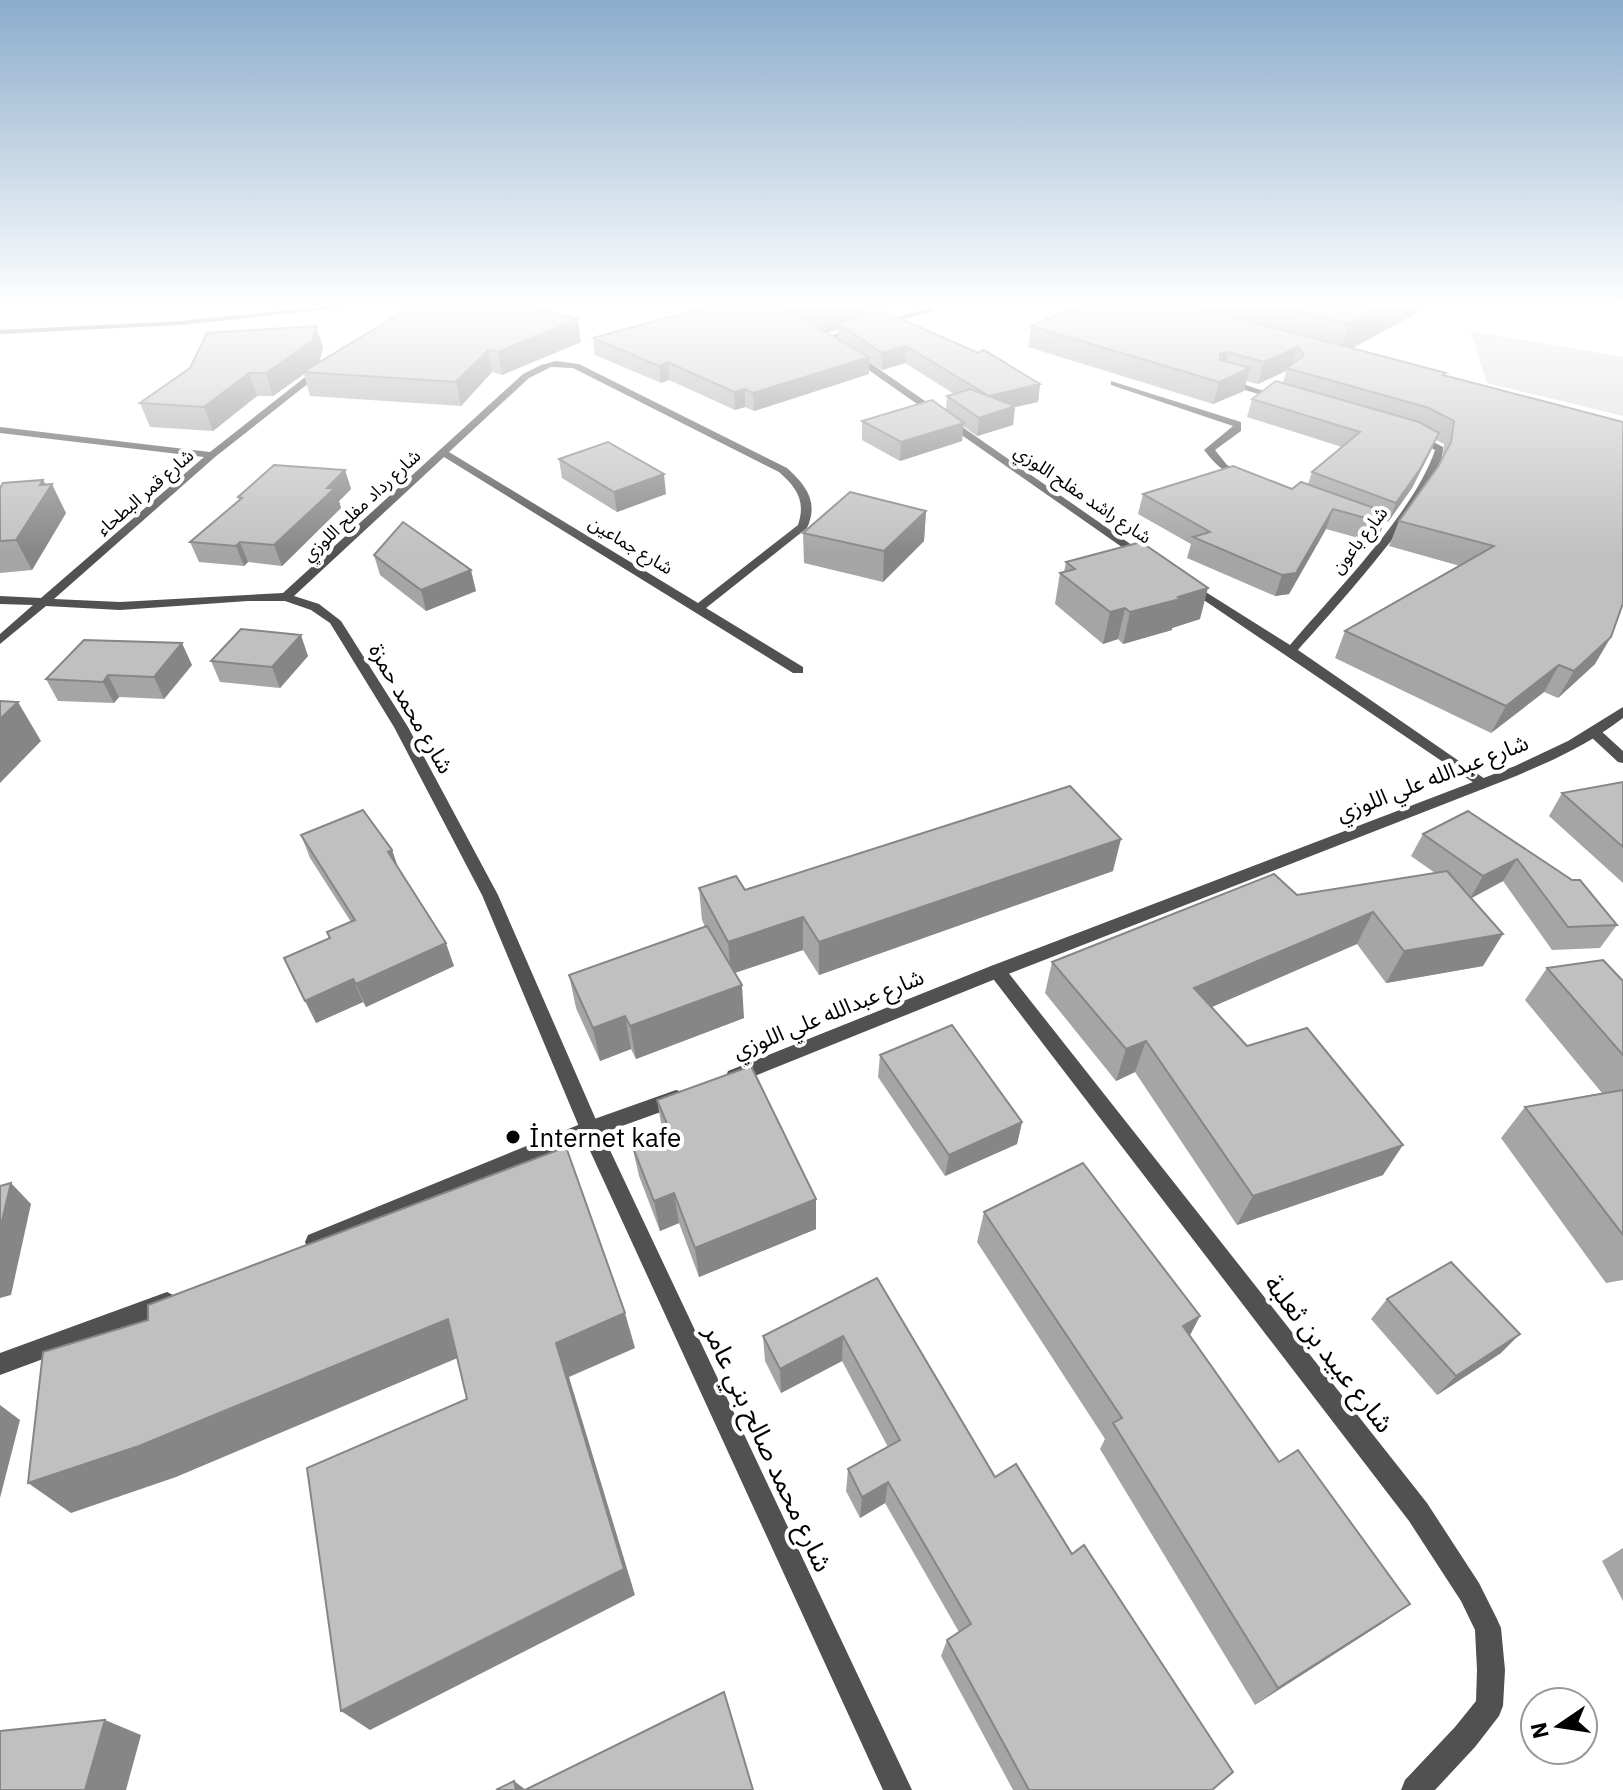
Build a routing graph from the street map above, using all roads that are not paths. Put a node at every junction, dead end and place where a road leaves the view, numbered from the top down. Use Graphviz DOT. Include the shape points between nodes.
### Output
graph roads {
  1 [pos="298,388"];
  2 [pos="514,388"];
  3 [pos="616,388"];
  4 [pos="898,388"];
  5 [pos="1128,388"];
  6 [pos="1247,388"];
  7 [pos="1294,402"];
  8 [pos="0,430"];
  9 [pos="1401,432"];
  10 [pos="444,453"];
  11 [pos="212,455"];
  12 [pos="1260,481"];
  13 [pos="1377,525"];
  14 [pos="1392,531"];
  15 [pos="1153,563"];
  16 [pos="1178,579"];
  17 [pos="286,597"];
  18 [pos="0,600"];
  19 [pos="43,603"];
  20 [pos="699,608"];
  21 [pos="0,640"];
  22 [pos="1291,651"];
  23 [pos="798,670"];
  24 [pos="1623,711"];
  25 [pos="1595,733"];
  26 [pos="1623,759"];
  27 [pos="1483,784"];
  28 [pos="997,971"];
  29 [pos="720,1082"];
  30 [pos="691,1093"];
  31 [pos="590,1129"];
  32 [pos="300,1248"];
  33 [pos="184,1296"];
  34 [pos="0,1364"];
  35 [pos="898,1790"];
  36 [pos="1415,1790"];
  1 -- 11 [label="street, شارع قمر البطحاء"];
  2 -- 10 [label="street, شارع رداد مفلح اللوزي"];
  3 -- 20 [label="street, شارع رداد مفلح اللوزي" via="783,470 806,494 803,526"];
  4 -- 15 [label="street, شارع راشد مفلح اللوزي"];
  5 -- 12 [label="street" via="1238,424 1209,450 1224,467"];
  6 -- 7 [label="street"];
  8 -- 11 [label="street"];
  9 -- 14 [label="street, شارع باعون" via="1436,444 1440,454"];
  10 -- 17 [label="street, شارع رداد مفلح اللوزي"];
  10 -- 20 [label="street, شارع جماعين"];
  11 -- 19 [label="street, شارع قمر البطحاء"];
  13 -- 14 [label="street"];
  14 -- 22 [label="street, شارع باعون"];
  16 -- 22 [label="street"];
  17 -- 19 [label="street, شارع محمد حمزة" via="120,606"];
  17 -- 31 [label="street, شارع محمد حمزة" via="335,621 401,727 490,895"];
  18 -- 19 [label="street, شارع محمد حمزة"];
  19 -- 21 [label="street, شارع قمر البطحاء"];
  20 -- 23 [label="street, شارع جماعين"];
  22 -- 27 [label="street"];
  24 -- 25 [label="street, شارع عبدالله علي اللوزي"];
  25 -- 26 [label="street"];
  25 -- 27 [label="street, شارع عبدالله علي اللوزي"];
  27 -- 28 [label="street, شارع عبدالله علي اللوزي"];
  28 -- 29 [label="street, شارع عبدالله علي اللوزي"];
  28 -- 36 [label="street, شارع عبيد بن ثعلبة" via="1418,1512 1470,1592 1488,1628 1489,1706"];
  30 -- 31 [label="street"];
  31 -- 32 [label="street"];
  31 -- 35 [label="street, شارع محمد صالح بني عامر"];
  33 -- 34 [label="street"];
}
